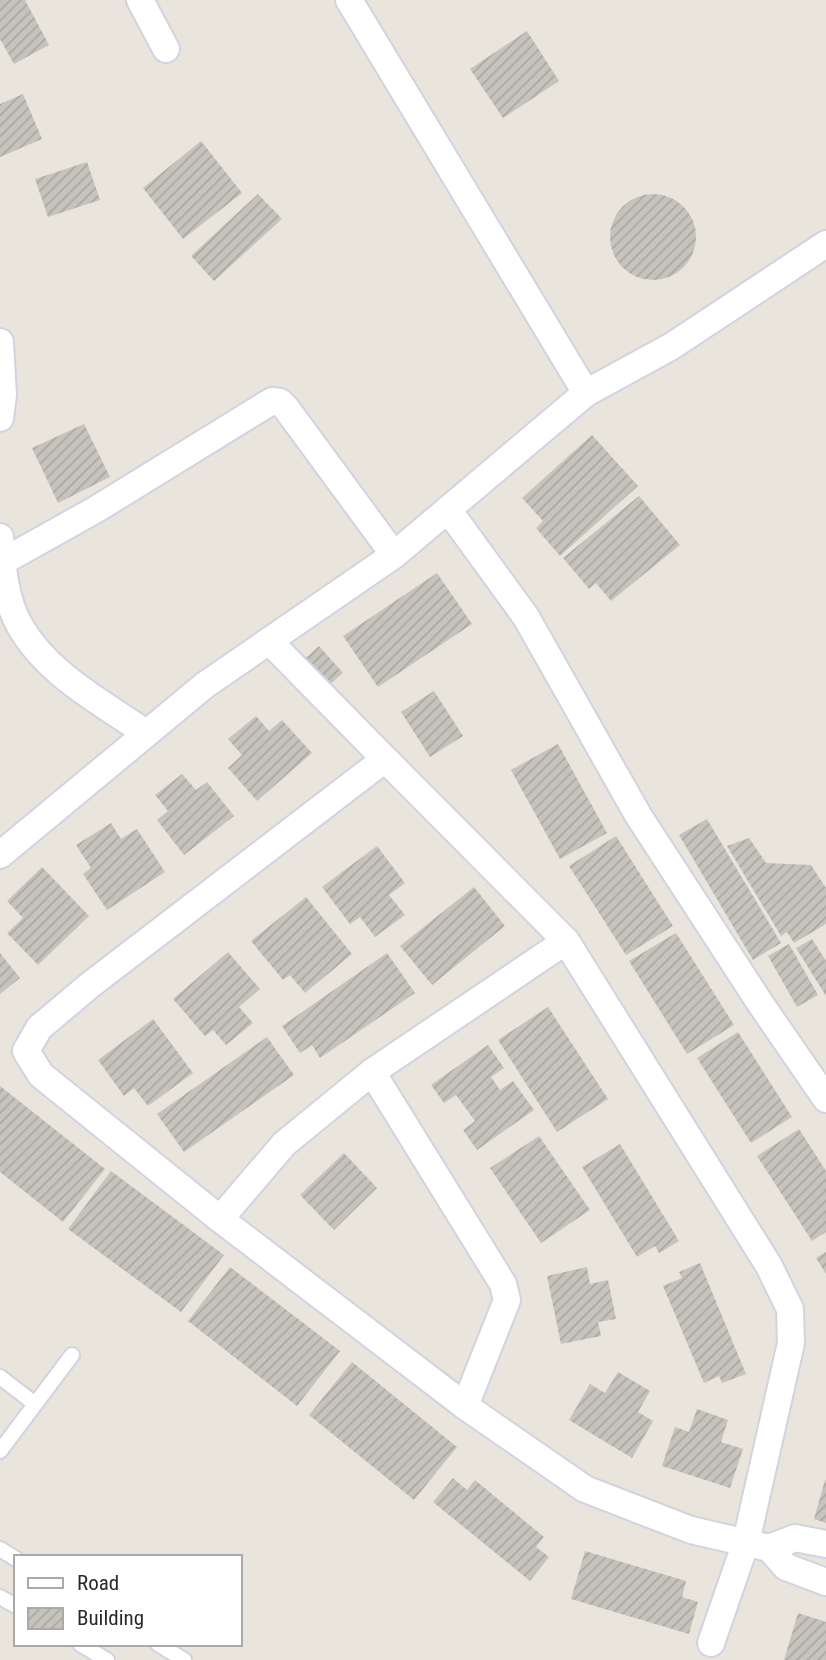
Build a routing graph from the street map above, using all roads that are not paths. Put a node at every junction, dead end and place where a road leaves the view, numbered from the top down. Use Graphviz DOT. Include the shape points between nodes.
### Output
graph roads {
  1 [pos="140,0"];
  2 [pos="349,0"];
  3 [pos="166,49"];
  4 [pos="826,244"];
  5 [pos="0,342"];
  6 [pos="586,393"];
  7 [pos="1,403"];
  8 [pos="449,511"];
  9 [pos="1,549"];
  10 [pos="394,555"];
  11 [pos="268,641"];
  12 [pos="146,733"];
  13 [pos="384,759"];
  14 [pos="0,855"];
  15 [pos="566,941"];
  16 [pos="372,1072"];
  17 [pos="826,1098"];
  18 [pos="220,1219"];
  19 [pos="72,1355"];
  20 [pos="0,1377"];
  21 [pos="35,1404"];
  22 [pos="465,1406"];
  23 [pos="0,1451"];
  24 [pos="826,1544"];
  25 [pos="757,1545"];
  26 [pos="826,1582"];
  27 [pos="712,1643"];
  28 [pos="83,1646"];
  29 [pos="161,1646"];
  30 [pos="107,1660"];
  31 [pos="184,1660"];
  1 -- 3 [label="street"];
  2 -- 6 [label="street"];
  4 -- 6 [label="street" via="672,346"];
  5 -- 7 [label="street"];
  6 -- 8 [label="street"];
  8 -- 10 [label="street"];
  8 -- 17 [label="street" via="526,617 638,815"];
  9 -- 10 [label="street" via="95,510 272,401 286,408"];
  9 -- 12 [label="street" via="19,625 78,687"];
  10 -- 11 [label="street"];
  11 -- 12 [label="street"];
  11 -- 13 [label="street"];
  12 -- 14 [label="street"];
  13 -- 15 [label="street"];
  13 -- 18 [label="street" via="90,985 39,1028 26,1051 41,1075"];
  15 -- 16 [label="street"];
  15 -- 25 [label="street" via="769,1266 790,1309 792,1343"];
  16 -- 18 [label="street" via="284,1144"];
  16 -- 22 [label="street" via="503,1284 507,1300"];
  18 -- 22 [label="street"];
  19 -- 21 [label="lane"];
  20 -- 21 [label="lane"];
  21 -- 23 [label="lane"];
  22 -- 25 [label="street" via="585,1489 691,1530"];
  24 -- 25 [label="street" via="795,1538"];
  25 -- 26 [label="street" via="786,1567"];
  25 -- 27 [label="street"];
  28 -- 30 [label="lane"];
  29 -- 31 [label="lane"];
}
